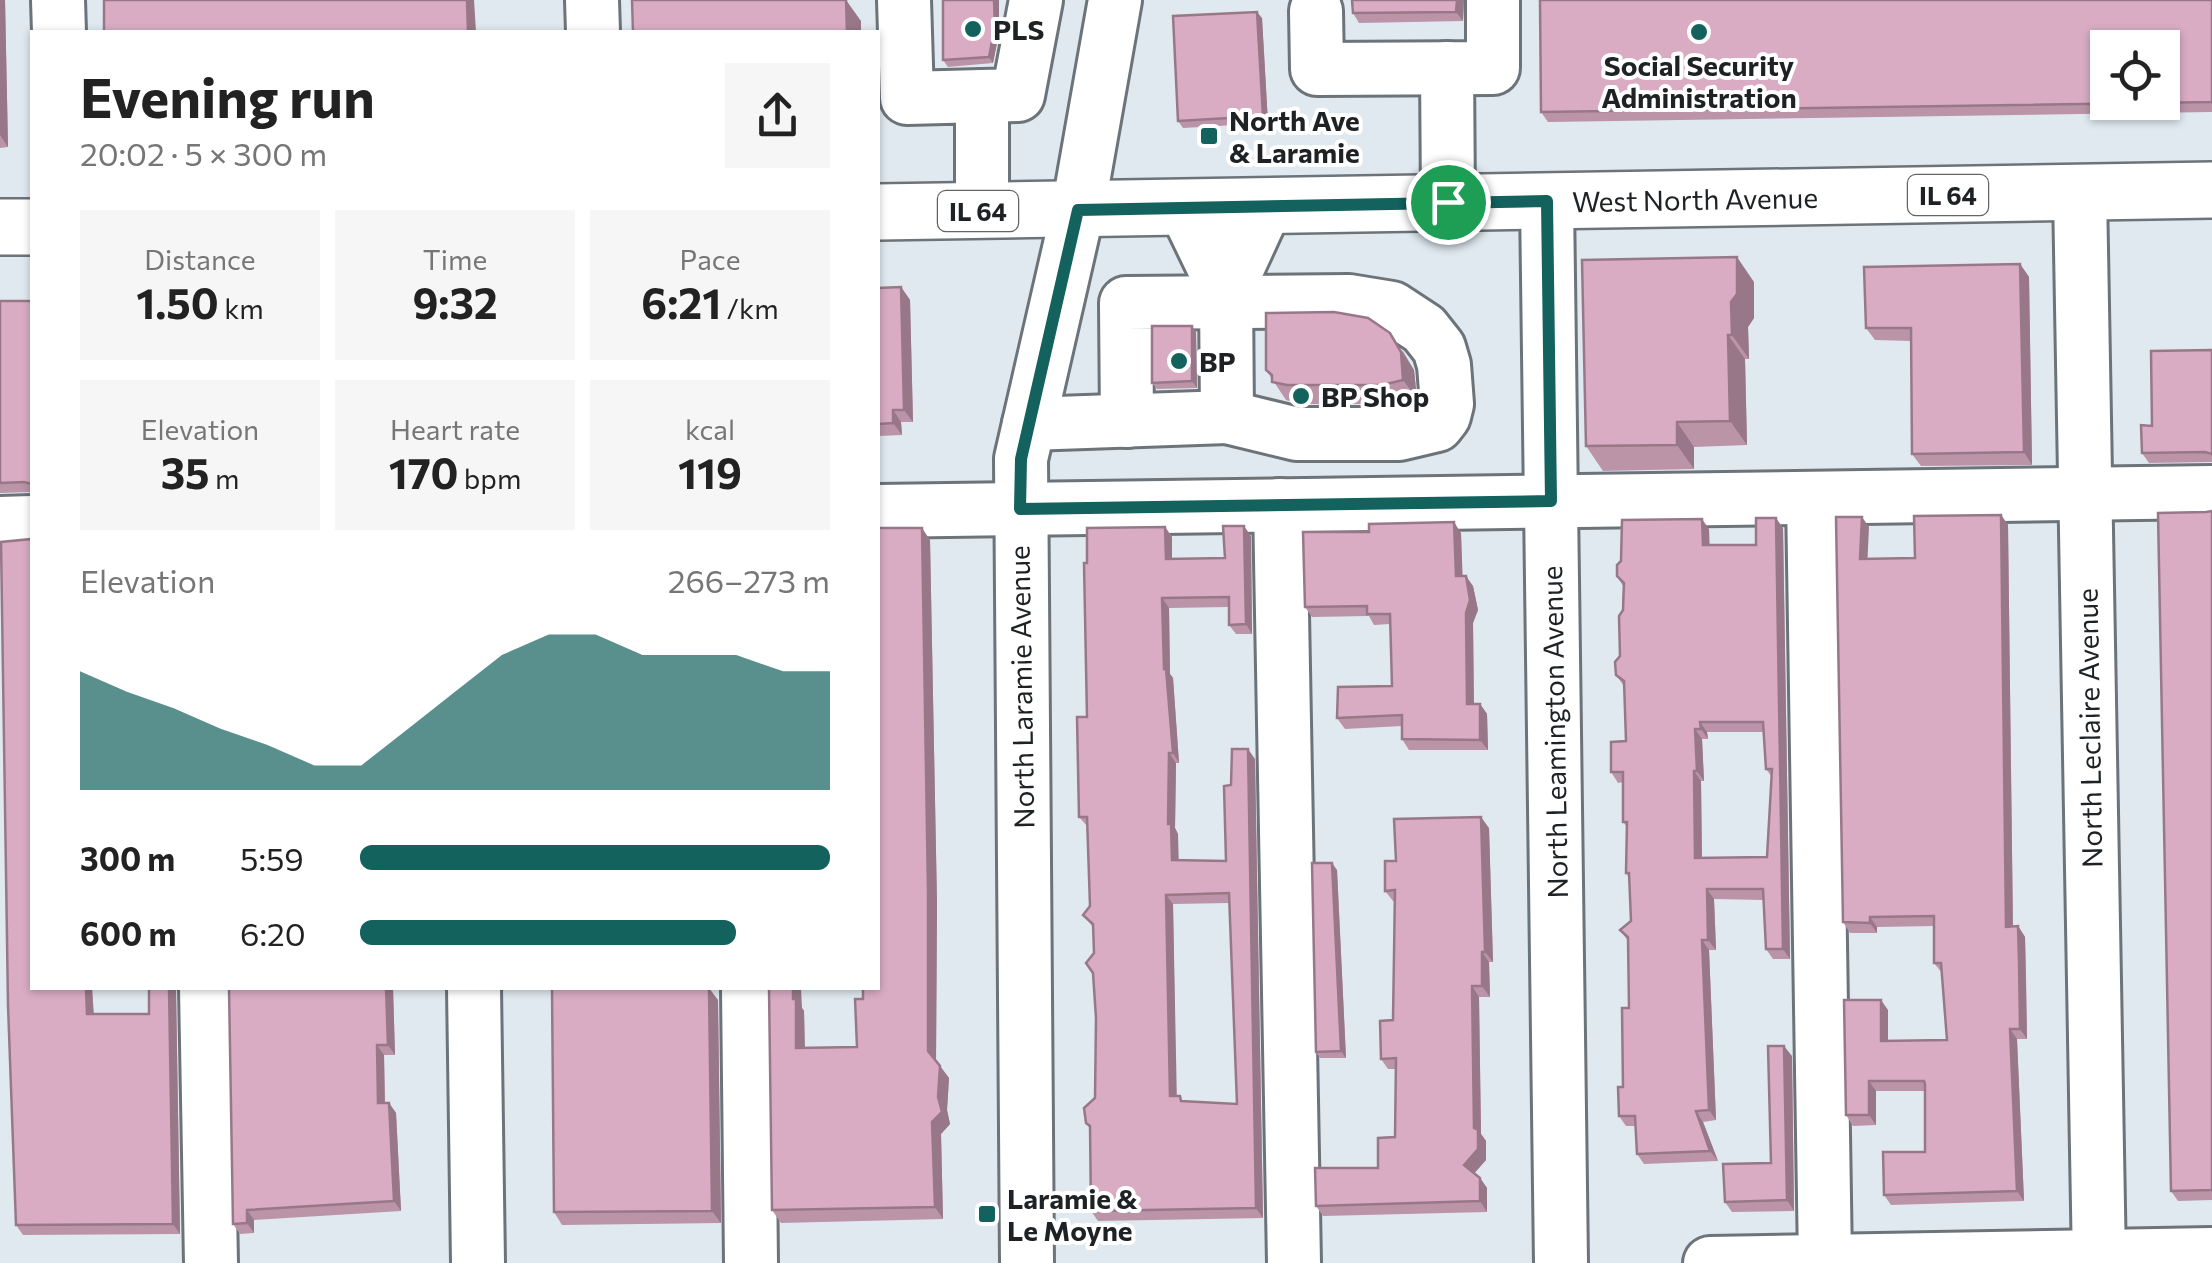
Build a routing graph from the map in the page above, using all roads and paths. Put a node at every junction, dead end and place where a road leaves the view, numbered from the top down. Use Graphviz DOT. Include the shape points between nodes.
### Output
graph roads {
  1 [pos="58,0"];
  2 [pos="592,0"];
  3 [pos="904,0"];
  4 [pos="1036,0"];
  5 [pos="1115,0"];
  6 [pos="1493,0"];
  7 [pos="1316,11"];
  8 [pos="59,30"];
  9 [pos="593,30"];
  10 [pos="1447,68"];
  11 [pos="982,96"];
  12 [pos="2212,190"];
  13 [pos="2080,192"];
  14 [pos="1547,201"];
  15 [pos="1448,202"];
  16 [pos="1266,206"];
  17 [pos="1185,208"];
  18 [pos="1078,210"];
  19 [pos="982,211"];
  20 [pos="880,212"];
  21 [pos="30,227"];
  22 [pos="0,228"];
  23 [pos="1226,296"];
  24 [pos="1227,417"];
  25 [pos="1127,421"];
  26 [pos="1028,424"];
  27 [pos="2212,492"];
  28 [pos="2085,494"];
  29 [pos="1812,498"];
  30 [pos="1551,501"];
  31 [pos="1280,505"];
  32 [pos="1020,509"];
  33 [pos="880,510"];
  34 [pos="30,522"];
  35 [pos="0,523"];
  36 [pos="206,990"];
  37 [pos="474,990"];
  38 [pos="748,990"];
  39 [pos="2212,1254"];
  40 [pos="2099,1260"];
  41 [pos="1825,1261"];
  42 [pos="211,1263"];
  43 [pos="478,1263"];
  44 [pos="752,1263"];
  45 [pos="1027,1263"];
  46 [pos="1294,1263"];
  47 [pos="1561,1263"];
  48 [pos="1710,1263"];
  1 -- 8 [label="street"];
  2 -- 9 [label="street"];
  3 -- 11 [label="street" via="907,98"];
  4 -- 11 [label="street" via="1018,95"];
  5 -- 18 [label="street, North Laramie Avenue"];
  6 -- 10 [label="street" via="1494,68"];
  7 -- 10 [label="street" via="1317,69"];
  10 -- 15 [label="street"];
  11 -- 19 [label="street"];
  12 -- 13 [label="main road, West North Avenue / IL 64"];
  13 -- 14 [label="main road, West North Avenue / IL 64"];
  13 -- 28 [label="street, North Leclaire Avenue"];
  14 -- 15 [label="main road, West North Avenue / IL 64"];
  14 -- 30 [label="street, North Leamington Avenue"];
  15 -- 16 [label="main road, West North Avenue / IL 64"];
  16 -- 17 [label="main road, West North Avenue / IL 64"];
  16 -- 23 [label="street"];
  17 -- 18 [label="main road, West North Avenue / IL 64"];
  17 -- 23 [label="street"];
  18 -- 19 [label="main road, West North Avenue / IL 64"];
  18 -- 26 [label="street, North Laramie Avenue"];
  19 -- 20 [label="main road, West North Avenue / IL 64"];
  21 -- 22 [label="main road"];
  23 -- 24 [label="street"];
  23 -- 24 [label="street" via="1392,308 1439,348 1446,404 1436,425 1399,434 1296,434"];
  23 -- 25 [label="street" via="1126,303"];
  24 -- 25 [label="street"];
  25 -- 26 [label="street"];
  26 -- 32 [label="street, North Laramie Avenue"];
  27 -- 28 [label="street"];
  28 -- 29 [label="street"];
  28 -- 40 [label="street, North Leclaire Avenue"];
  29 -- 30 [label="street"];
  29 -- 41 [label="street"];
  30 -- 31 [label="street"];
  30 -- 47 [label="street, North Leamington Avenue"];
  31 -- 32 [label="street"];
  31 -- 46 [label="street"];
  32 -- 33 [label="street"];
  32 -- 45 [label="street, North Laramie Avenue"];
  34 -- 35 [label="street"];
  36 -- 42 [label="street"];
  37 -- 43 [label="street"];
  38 -- 44 [label="street"];
  39 -- 40 [label="street"];
  40 -- 41 [label="street"];
  41 -- 48 [label="street"];
}
